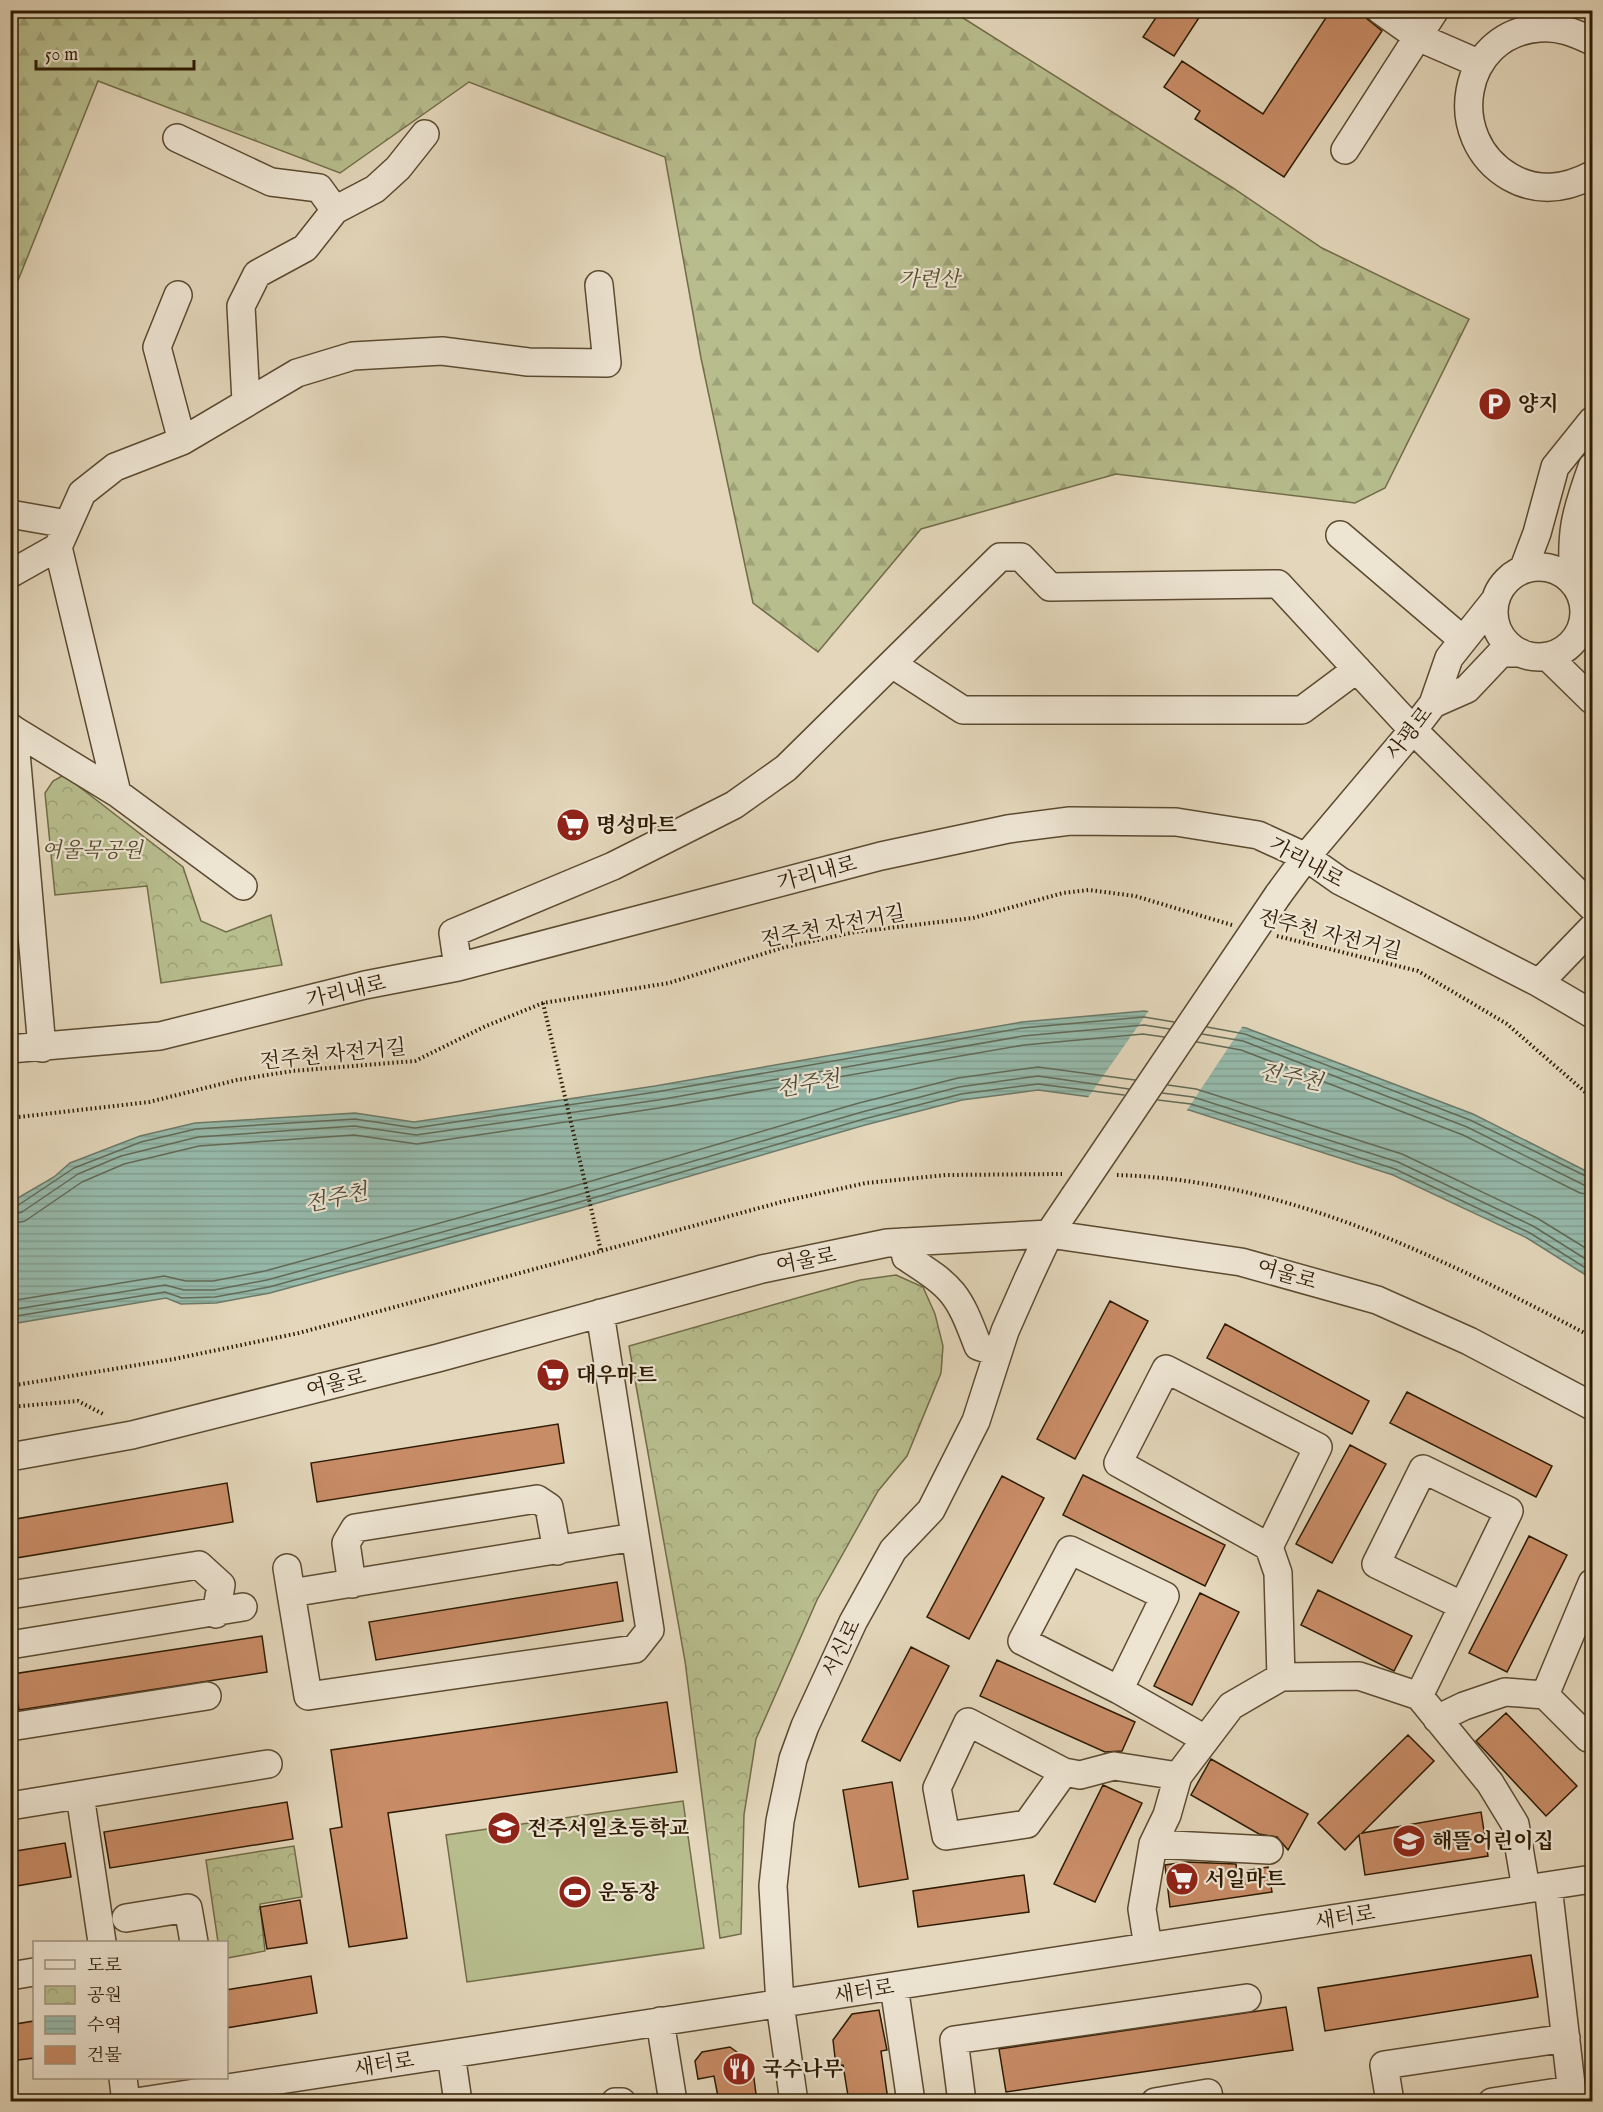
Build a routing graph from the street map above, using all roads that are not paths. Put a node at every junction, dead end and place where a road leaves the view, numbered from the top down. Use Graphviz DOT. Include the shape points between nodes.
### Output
graph roads {
  1 [pos="1380,10"];
  2 [pos="1435,10"];
  3 [pos="1418,37"];
  4 [pos="1593,41"];
  5 [pos="1480,64"];
  6 [pos="425,134"];
  7 [pos="177,138"];
  8 [pos="1345,150"];
  9 [pos="1593,175"];
  10 [pos="335,210"];
  11 [pos="598,285"];
  12 [pos="178,295"];
  13 [pos="246,402"];
  14 [pos="1593,421"];
  15 [pos="182,441"];
  16 [pos="1593,467"];
  17 [pos="10,514"];
  18 [pos="1340,535"];
  19 [pos="63,536"];
  20 [pos="1523,570"];
  21 [pos="10,574"];
  22 [pos="1574,583"];
  23 [pos="1496,599"];
  24 [pos="1588,628"];
  25 [pos="1463,640"];
  26 [pos="1534,655"];
  27 [pos="892,664"];
  28 [pos="1357,669"];
  29 [pos="1593,700"];
  30 [pos="1432,704"];
  31 [pos="12,729"];
  32 [pos="1413,730"];
  33 [pos="117,793"];
  34 [pos="18,855"];
  35 [pos="1306,857"];
  36 [pos="243,885"];
  37 [pos="1278,895"];
  38 [pos="1593,907"];
  39 [pos="1593,928"];
  40 [pos="458,967"];
  41 [pos="1539,983"];
  42 [pos="1593,1014"];
  43 [pos="42,1048"];
  44 [pos="10,1049"];
  45 [pos="1049,1234"];
  46 [pos="903,1242"];
  47 [pos="600,1312"];
  48 [pos="998,1353"];
  49 [pos="1593,1406"];
  50 [pos="10,1457"];
  51 [pos="635,1537"];
  52 [pos="1269,1547"];
  53 [pos="557,1551"];
  54 [pos="1593,1583"];
  55 [pos="352,1584"];
  56 [pos="10,1595"];
  57 [pos="1461,1605"];
  58 [pos="243,1607"];
  59 [pos="216,1614"];
  60 [pos="10,1645"];
  61 [pos="1281,1677"];
  62 [pos="1119,1690"];
  63 [pos="1545,1695"];
  64 [pos="207,1696"];
  65 [pos="1419,1696"];
  66 [pos="1437,1719"];
  67 [pos="10,1727"];
  68 [pos="1593,1737"];
  69 [pos="1205,1739"];
  70 [pos="268,1764"];
  71 [pos="1064,1772"];
  72 [pos="1178,1776"];
  73 [pos="80,1795"];
  74 [pos="10,1806"];
  75 [pos="1153,1844"];
  76 [pos="1269,1850"];
  77 [pos="1593,1879"];
  78 [pos="1537,1887"];
  79 [pos="126,1918"];
  80 [pos="102,1941"];
  81 [pos="194,1941"];
  82 [pos="1148,1947"];
  83 [pos="33,1972"];
  84 [pos="10,1976"];
  85 [pos="894,1986"];
  86 [pos="1247,1998"];
  87 [pos="780,2004"];
  88 [pos="660,2021"];
  89 [pos="1566,2038"];
  90 [pos="451,2054"];
  91 [pos="123,2079"];
  92 [pos="1216,2095"];
  93 [pos="1572,2096"];
  94 [pos="126,2102"];
  95 [pos="136,2102"];
  96 [pos="458,2102"];
  97 [pos="615,2102"];
  98 [pos="622,2102"];
  99 [pos="673,2102"];
  100 [pos="794,2102"];
  101 [pos="910,2102"];
  102 [pos="962,2102"];
  103 [pos="1155,2102"];
  104 [pos="1390,2102"];
  105 [pos="1492,2102"];
  1 -- 3 [label="street"];
  2 -- 3 [label="street"];
  3 -- 5 [label="street"];
  3 -- 8 [label="street"];
  4 -- 5 [label="street" via="1565,29 1539,28 1498,45"];
  5 -- 9 [label="street" via="1471,84 1468,119 1476,144 1493,167 1524,185 1555,188"];
  6 -- 10 [label="street" via="375,189"];
  7 -- 10 [label="street" via="271,182 319,188"];
  10 -- 13 [label="street" via="305,248 257,274 241,306"];
  11 -- 13 [label="street" via="607,363 528,362 442,351 353,356 297,373"];
  12 -- 15 [label="street" via="157,347"];
  13 -- 15 [label="street"];
  14 -- 20 [label="street, 사평로" via="1555,467"];
  15 -- 19 [label="street" via="115,467 82,493"];
  16 -- 22 [label="street" via="1571,544"];
  17 -- 19 [label="street"];
  18 -- 25 [label="street"];
  19 -- 21 [label="street"];
  19 -- 33 [label="street"];
  20 -- 22 [label="street" via="1550,568"];
  20 -- 23 [label="street, 사평로" via="1511,577"];
  22 -- 24 [label="street" via="1583,600"];
  23 -- 25 [label="street, 사평로"];
  23 -- 26 [label="street" via="1494,612 1501,637"];
  24 -- 26 [label="street" via="1560,652"];
  25 -- 30 [label="street, 사평로" via="1449,658"];
  26 -- 29 [label="street"];
  26 -- 30 [label="street" via="1501,653 1467,688"];
  27 -- 28 [label="street" via="963,710 1302,710"];
  27 -- 28 [label="street" via="1000,556 1021,557 1050,587 1278,584"];
  27 -- 40 [label="street" via="786,768 734,805 613,866 453,933"];
  28 -- 32 [label="street"];
  30 -- 32 [label="street, 사평로"];
  31 -- 33 [label="street"];
  31 -- 34 [label="street"];
  32 -- 35 [label="street, 사평로"];
  32 -- 38 [label="street"];
  33 -- 36 [label="street"];
  34 -- 43 [label="street"];
  35 -- 37 [label="street, 사평로"];
  35 -- 40 [label="street, 가리내로" via="1258,835 1176,822 1070,821 1008,829 869,859"];
  35 -- 41 [label="street, 가리내로" via="1340,881"];
  37 -- 45 [label="street, 서신로, bridge"];
  39 -- 41 [label="street"];
  40 -- 43 [label="street, 가리내로" via="365,985 160,1036"];
  41 -- 42 [label="street, 가리내로"];
  43 -- 44 [label="street, 가리내로"];
  45 -- 46 [label="street, 여울로"];
  45 -- 48 [label="street, 서신로"];
  45 -- 49 [label="street, 여울로" via="1241,1262 1377,1300 1469,1341"];
  46 -- 47 [label="street, 여울로" via="762,1269"];
  46 -- 48 [label="street" via="906,1257 948,1286 962,1305 978,1346"];
  47 -- 50 [label="street, 여울로" via="438,1358 132,1435"];
  47 -- 51 [label="street"];
  48 -- 87 [label="street, 서신로" via="976,1420 932,1510 893,1550 858,1611 793,1759 780,1821 773,1886"];
  51 -- 53 [label="street"];
  51 -- 55 [label="street" via="650,1630 635,1649 308,1696 289,1581"];
  52 -- 52 [label="street" via="1318,1447 1166,1369 1118,1463"];
  52 -- 61 [label="street" via="1278,1573"];
  53 -- 55 [label="street"];
  53 -- 55 [label="street" via="549,1507 537,1499 355,1528 346,1543"];
  54 -- 63 [label="street"];
  56 -- 59 [label="street" via="199,1566 221,1585"];
  57 -- 57 [label="street" via="1509,1511 1423,1469 1376,1564"];
  57 -- 65 [label="street"];
  58 -- 59 [label="street"];
  59 -- 60 [label="street"];
  61 -- 65 [label="street" via="1359,1676"];
  61 -- 69 [label="street" via="1232,1706"];
  62 -- 62 [label="street" via="1022,1641 1070,1550 1166,1596"];
  62 -- 69 [label="street"];
  63 -- 66 [label="street" via="1505,1692"];
  63 -- 68 [label="street" via="1588,1738"];
  64 -- 67 [label="street"];
  65 -- 66 [label="street"];
  66 -- 78 [label="street" via="1490,1783 1515,1824"];
  69 -- 72 [label="street"];
  70 -- 73 [label="street"];
  71 -- 71 [label="street" via="968,1722 937,1788 946,1836 1027,1824"];
  71 -- 72 [label="street" via="1080,1775 1114,1766"];
  72 -- 75 [label="street" via="1167,1815"];
  73 -- 74 [label="street"];
  73 -- 80 [label="street"];
  75 -- 76 [label="street"];
  75 -- 82 [label="street" via="1143,1909"];
  77 -- 78 [label="street, 새터로"];
  78 -- 82 [label="street, 새터로"];
  78 -- 89 [label="street"];
  79 -- 81 [label="street" via="188,1908"];
  82 -- 85 [label="street, 새터로"];
  83 -- 84 [label="street"];
  85 -- 87 [label="street, 새터로"];
  85 -- 101 [label="street"];
  86 -- 102 [label="street" via="954,2040"];
  87 -- 88 [label="street, 새터로"];
  87 -- 100 [label="street, 서신로"];
  88 -- 90 [label="street, 새터로"];
  88 -- 99 [label="street"];
  89 -- 93 [label="street"];
  89 -- 104 [label="street" via="1384,2065"];
  90 -- 95 [label="street, 새터로"];
  90 -- 96 [label="street"];
  91 -- 94 [label="street"];
  92 -- 103 [label="street"];
  93 -- 105 [label="street"];
  97 -- 98 [label="street"];
}
